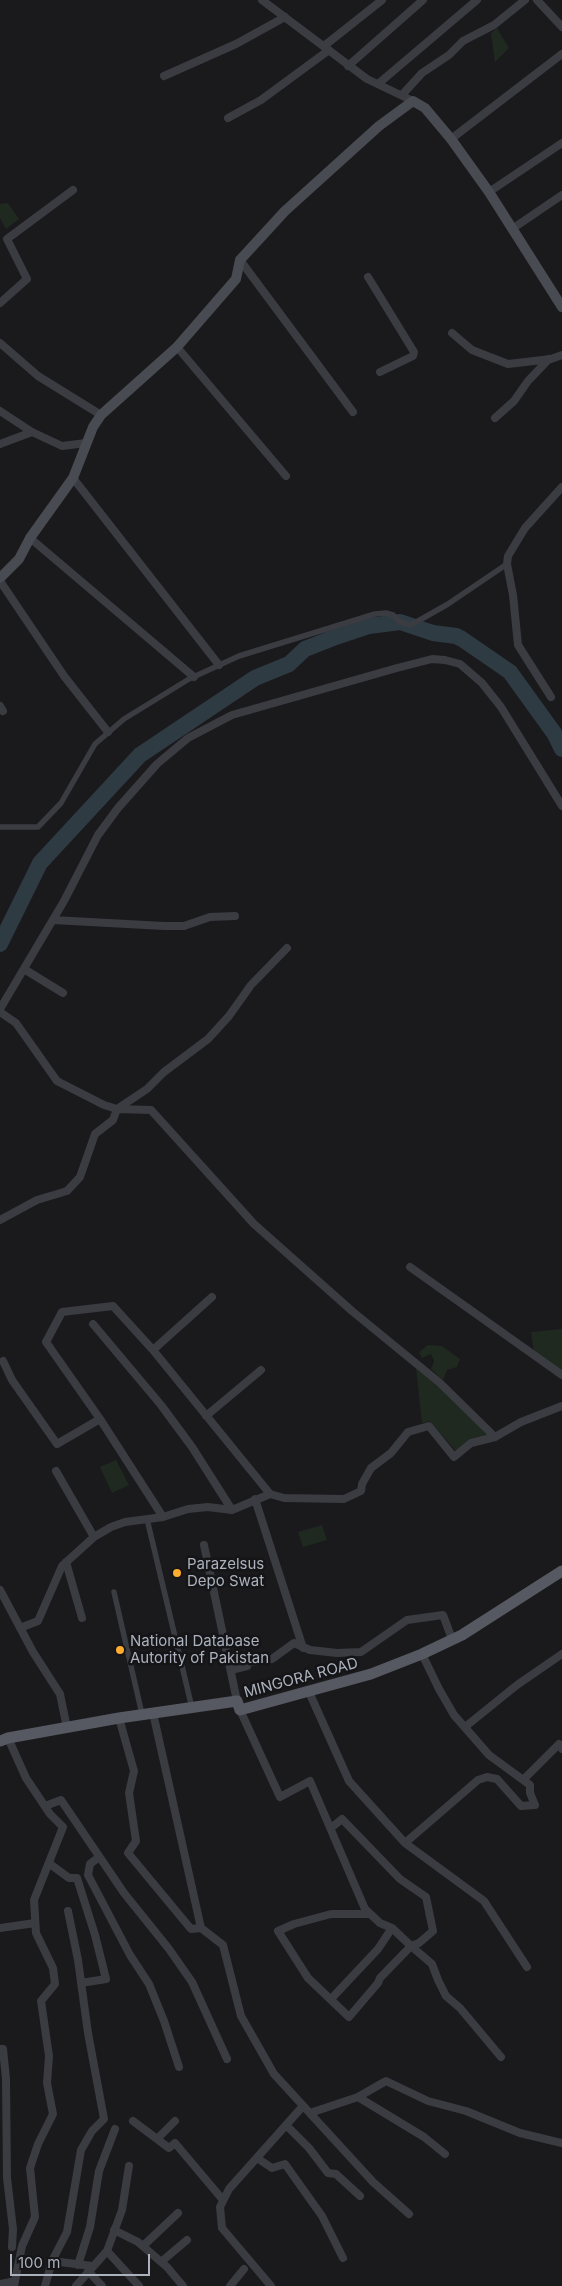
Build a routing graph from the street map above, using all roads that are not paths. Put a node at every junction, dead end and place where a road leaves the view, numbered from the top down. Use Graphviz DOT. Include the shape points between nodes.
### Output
graph roads {
  1 [pos="262,0"];
  2 [pos="382,0"];
  3 [pos="423,0"];
  4 [pos="477,0"];
  5 [pos="525,0"];
  6 [pos="537,0"];
  7 [pos="285,17"];
  8 [pos="562,28"];
  9 [pos="326,48"];
  10 [pos="562,54"];
  11 [pos="348,66"];
  12 [pos="164,76"];
  13 [pos="378,84"];
  14 [pos="402,95"];
  15 [pos="413,101"];
  16 [pos="228,118"];
  17 [pos="451,139"];
  18 [pos="562,143"];
  19 [pos="73,190"];
  20 [pos="489,192"];
  21 [pos="562,195"];
  22 [pos="512,229"];
  23 [pos="240,260"];
  24 [pos="368,276"];
  25 [pos="0,303"];
  26 [pos="562,307"];
  27 [pos="452,333"];
  28 [pos="0,343"];
  29 [pos="177,347"];
  30 [pos="562,355"];
  31 [pos="550,359"];
  32 [pos="380,372"];
  33 [pos="0,411"];
  34 [pos="353,412"];
  35 [pos="102,415"];
  36 [pos="495,418"];
  37 [pos="32,432"];
  38 [pos="86,443"];
  39 [pos="0,444"];
  40 [pos="286,476"];
  41 [pos="73,478"];
  42 [pos="562,487"];
  43 [pos="30,538"];
  44 [pos="507,564"];
  45 [pos="0,579"];
  46 [pos="219,665"];
  47 [pos="194,677"];
  48 [pos="551,697"];
  49 [pos="108,732"];
  50 [pos="562,806"];
  51 [pos="0,827"];
  52 [pos="236,916"];
  53 [pos="53,920"];
  54 [pos="287,948"];
  55 [pos="24,969"];
  56 [pos="63,993"];
  57 [pos="0,1011"];
  58 [pos="117,1108"];
  59 [pos="0,1220"];
  60 [pos="410,1266"];
  61 [pos="212,1297"];
  62 [pos="93,1324"];
  63 [pos="153,1350"];
  64 [pos="3,1360"];
  65 [pos="261,1370"];
  66 [pos="562,1375"];
  67 [pos="562,1406"];
  68 [pos="206,1416"];
  69 [pos="100,1419"];
  70 [pos="495,1437"];
  71 [pos="56,1471"];
  72 [pos="270,1494"];
  73 [pos="256,1499"];
  74 [pos="232,1510"];
  75 [pos="163,1517"];
  76 [pos="147,1520"];
  77 [pos="94,1536"];
  78 [pos="204,1545"];
  79 [pos="66,1562"];
  80 [pos="562,1571"];
  81 [pos="0,1590"];
  82 [pos="114,1592"];
  83 [pos="82,1618"];
  84 [pos="20,1628"];
  85 [pos="452,1640"];
  86 [pos="303,1648"];
  87 [pos="422,1654"];
  88 [pos="562,1654"];
  89 [pos="231,1670"];
  90 [pos="309,1692"];
  91 [pos="239,1706"];
  92 [pos="192,1708"];
  93 [pos="148,1714"];
  94 [pos="120,1718"];
  95 [pos="465,1727"];
  96 [pos="67,1728"];
  97 [pos="4,1739"];
  98 [pos="561,1745"];
  99 [pos="524,1779"];
  100 [pos="45,1806"];
  101 [pos="331,1828"];
  102 [pos="405,1843"];
  103 [pos="99,1858"];
  104 [pos="50,1864"];
  105 [pos="68,1911"];
  106 [pos="369,1914"];
  107 [pos="35,1923"];
  108 [pos="0,1928"];
  109 [pos="201,1928"];
  110 [pos="392,1928"];
  111 [pos="411,1946"];
  112 [pos="527,1967"];
  113 [pos="81,1983"];
  114 [pos="331,1999"];
  115 [pos="0,2049"];
  116 [pos="501,2057"];
  117 [pos="227,2059"];
  118 [pos="178,2067"];
  119 [pos="358,2097"];
  120 [pos="303,2106"];
  121 [pos="310,2113"];
  122 [pos="134,2121"];
  123 [pos="175,2121"];
  124 [pos="286,2125"];
  125 [pos="115,2129"];
  126 [pos="157,2139"];
  127 [pos="562,2143"];
  128 [pos="445,2154"];
  129 [pos="256,2158"];
  130 [pos="129,2166"];
  131 [pos="360,2196"];
  132 [pos="223,2200"];
  133 [pos="178,2213"];
  134 [pos="409,2214"];
  135 [pos="114,2230"];
  136 [pos="187,2240"];
  137 [pos="12,2246"];
  138 [pos="143,2246"];
  139 [pos="107,2251"];
  140 [pos="343,2258"];
  141 [pos="52,2260"];
  142 [pos="162,2262"];
  143 [pos="78,2265"];
  144 [pos="90,2269"];
  145 [pos="244,2269"];
  146 [pos="0,2284"];
  147 [pos="14,2284"];
  148 [pos="45,2286"];
  149 [pos="76,2286"];
  150 [pos="102,2286"];
  151 [pos="139,2286"];
  152 [pos="183,2286"];
  153 [pos="230,2286"];
  154 [pos="271,2286"];
  1 -- 7 [label="street"];
  2 -- 9 [label="street"];
  3 -- 11 [label="street"];
  4 -- 13 [label="street"];
  5 -- 14 [label="street" via="494,25 463,41 422,73"];
  6 -- 8 [label="street"];
  7 -- 9 [label="street"];
  7 -- 12 [label="street" via="253,36"];
  9 -- 11 [label="street"];
  9 -- 16 [label="street" via="261,100"];
  10 -- 17 [label="street"];
  11 -- 13 [label="street"];
  13 -- 14 [label="street"];
  14 -- 15 [label="street"];
  15 -- 17 [label="main road" via="425,108"];
  15 -- 23 [label="main road" via="379,126 285,211"];
  17 -- 20 [label="main road"];
  18 -- 20 [label="street"];
  19 -- 25 [label="street" via="7,239 27,279"];
  20 -- 22 [label="main road"];
  21 -- 22 [label="street"];
  22 -- 26 [label="main road"];
  23 -- 29 [label="main road" via="236,279"];
  23 -- 34 [label="street"];
  24 -- 32 [label="street" via="414,352 413,356"];
  27 -- 31 [label="street" via="472,350 508,364"];
  28 -- 35 [label="street" via="34,373"];
  29 -- 35 [label="main road"];
  29 -- 40 [label="street"];
  30 -- 31 [label="street"];
  31 -- 36 [label="street"];
  33 -- 37 [label="street"];
  35 -- 38 [label="main road"];
  37 -- 38 [label="street" via="62,446"];
  37 -- 39 [label="street"];
  38 -- 41 [label="main road"];
  41 -- 43 [label="main road"];
  41 -- 46 [label="street"];
  42 -- 44 [label="street" via="525,528 511,549"];
  43 -- 45 [label="main road" via="18,559"];
  43 -- 47 [label="street"];
  44 -- 46 [label="street" via="411,625 400,622 393,615 375,614 238,656"];
  44 -- 48 [label="street" via="518,645"];
  45 -- 49 [label="street" via="64,676"];
  46 -- 47 [label="street"];
  47 -- 49 [label="street"];
  49 -- 51 [label="street" via="95,744 61,803 38,827"];
  50 -- 53 [label="street" via="482,684 460,664 432,659 272,702 232,715 188,738 135,786 118,808 98,835"];
  52 -- 53 [label="street" via="210,918 184,926"];
  53 -- 55 [label="street"];
  54 -- 58 [label="street" via="250,985 208,1039 147,1089"];
  55 -- 56 [label="street"];
  55 -- 57 [label="street"];
  57 -- 58 [label="street" via="16,1023 57,1081 104,1105"];
  58 -- 59 [label="street" via="113,1120 95,1134 80,1177 67,1191 37,1200"];
  58 -- 70 [label="street" via="151,1110 254,1224 440,1383"];
  60 -- 66 [label="street"];
  61 -- 63 [label="street"];
  62 -- 74 [label="street" via="161,1405"];
  63 -- 68 [label="street"];
  63 -- 69 [label="street" via="113,1306 62,1312 46,1342"];
  64 -- 69 [label="street" via="12,1380 57,1444"];
  65 -- 68 [label="street"];
  67 -- 70 [label="street" via="521,1422"];
  68 -- 72 [label="street"];
  69 -- 75 [label="street"];
  70 -- 72 [label="street" via="471,1443 454,1457 429,1426 408,1432 391,1453 371,1468 361,1491 344,1499 284,1498"];
  71 -- 77 [label="street"];
  72 -- 73 [label="street"];
  73 -- 74 [label="street"];
  73 -- 86 [label="street"];
  74 -- 75 [label="street" via="188,1509"];
  75 -- 76 [label="street"];
  76 -- 77 [label="street" via="125,1522"];
  76 -- 92 [label="street"];
  77 -- 79 [label="street"];
  78 -- 89 [label="street"];
  79 -- 83 [label="street"];
  79 -- 84 [label="street" via="38,1621"];
  80 -- 85 [label="main road, MINGORA ROAD"];
  81 -- 84 [label="street"];
  82 -- 93 [label="street"];
  84 -- 96 [label="street" via="60,1694"];
  85 -- 86 [label="street" via="443,1615 407,1620 360,1652 337,1654"];
  85 -- 87 [label="main road, MINGORA ROAD"];
  86 -- 89 [label="street" via="294,1643 272,1659 246,1663 247,1666"];
  87 -- 90 [label="main road, MINGORA ROAD" via="371,1674"];
  87 -- 95 [label="street" via="439,1689"];
  88 -- 95 [label="street"];
  89 -- 91 [label="street"];
  90 -- 91 [label="main road, MINGORA ROAD"];
  90 -- 102 [label="street" via="349,1781"];
  91 -- 92 [label="main road, MINGORA ROAD"];
  91 -- 101 [label="street" via="280,1797 310,1782"];
  92 -- 93 [label="main road, MINGORA ROAD"];
  93 -- 94 [label="main road, MINGORA ROAD"];
  93 -- 109 [label="street"];
  94 -- 96 [label="main road, MINGORA ROAD"];
  94 -- 109 [label="street" via="134,1771 129,1793 136,1841 128,1853 191,1929"];
  95 -- 99 [label="street" via="490,1755"];
  96 -- 97 [label="main road, MINGORA ROAD"];
  97 -- 100 [label="street"];
  98 -- 99 [label="street"];
  99 -- 102 [label="street" via="530,1785 535,1805 521,1806 497,1779 487,1777 478,1780"];
  100 -- 103 [label="street" via="61,1800"];
  100 -- 104 [label="street" via="63,1827"];
  101 -- 106 [label="street"];
  101 -- 111 [label="street" via="342,1819 400,1879 426,1897 433,1931"];
  102 -- 112 [label="street" via="484,1902"];
  103 -- 117 [label="street" via="192,1982"];
  103 -- 118 [label="street" via="90,1864 88,1875 149,1984"];
  104 -- 107 [label="street" via="34,1900"];
  104 -- 113 [label="street" via="69,1878 77,1878 95,1935 106,1979"];
  105 -- 113 [label="street"];
  106 -- 110 [label="street"];
  106 -- 114 [label="street" via="331,1914 278,1931 308,1978"];
  107 -- 108 [label="street"];
  107 -- 147 [label="street" via="36,1933 53,1968 55,1984 41,2001 53,2114 30,2168 35,2217 22,2246"];
  109 -- 120 [label="street" via="223,1945 241,2016 274,2074"];
  110 -- 111 [label="street"];
  110 -- 114 [label="street" via="378,1949"];
  111 -- 114 [label="street" via="349,2017"];
  111 -- 116 [label="street" via="432,1964 446,1996"];
  113 -- 141 [label="street" via="104,2119 81,2150 67,2232"];
  115 -- 137 [label="street" via="3,2049 6,2079 7,2178"];
  119 -- 121 [label="street"];
  119 -- 127 [label="street" via="386,2082 428,2101 520,2133"];
  119 -- 128 [label="street" via="424,2137"];
  120 -- 121 [label="street"];
  120 -- 124 [label="street"];
  121 -- 134 [label="street" via="373,2182"];
  122 -- 126 [label="street"];
  123 -- 126 [label="street"];
  124 -- 129 [label="street"];
  124 -- 131 [label="street" via="310,2148 328,2173 336,2174"];
  125 -- 143 [label="street" via="99,2171 90,2227"];
  126 -- 132 [label="street" via="169,2148 175,2143"];
  129 -- 132 [label="street" via="228,2189"];
  129 -- 140 [label="street" via="272,2168 285,2164 322,2216"];
  130 -- 135 [label="street" via="122,2210"];
  132 -- 154 [label="street" via="220,2207 222,2228"];
  133 -- 138 [label="street"];
  135 -- 138 [label="street"];
  135 -- 139 [label="street"];
  136 -- 142 [label="street"];
  138 -- 142 [label="street"];
  139 -- 144 [label="street"];
  139 -- 151 [label="street"];
  141 -- 143 [label="street"];
  141 -- 148 [label="street"];
  142 -- 152 [label="street"];
  143 -- 144 [label="street"];
  144 -- 149 [label="street"];
  144 -- 150 [label="street"];
  145 -- 153 [label="street"];
  146 -- 147 [label="street"];
}
